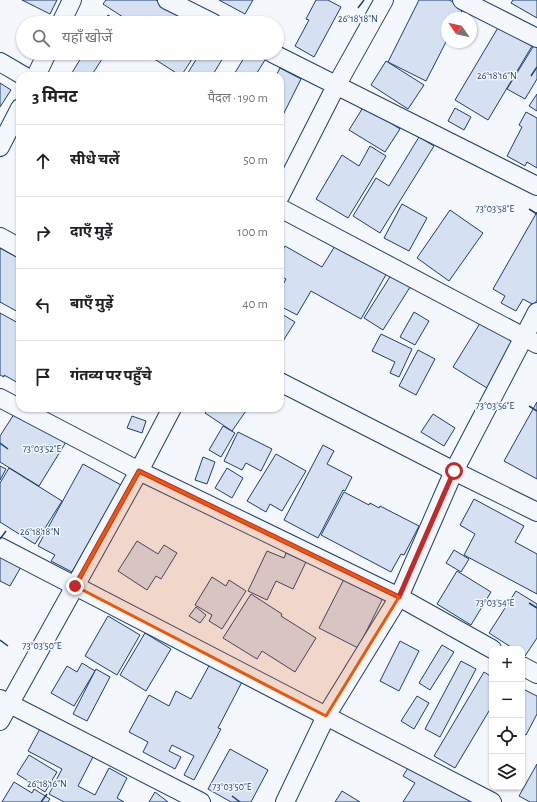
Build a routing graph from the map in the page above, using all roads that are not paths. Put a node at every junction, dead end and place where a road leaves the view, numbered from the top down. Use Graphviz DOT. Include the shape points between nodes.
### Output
graph roads {
  1 [pos="72,0"];
  2 [pos="167,0"];
  3 [pos="384,0"];
  4 [pos="462,0"];
  5 [pos="64,16"];
  6 [pos="199,16"];
  7 [pos="537,38"];
  8 [pos="284,59"];
  9 [pos="44,60"];
  10 [pos="0,62"];
  11 [pos="17,72"];
  12 [pos="38,72"];
  13 [pos="336,86"];
  14 [pos="16,116"];
  15 [pos="0,147"];
  16 [pos="537,186"];
  17 [pos="284,188"];
  18 [pos="284,210"];
  19 [pos="0,237"];
  20 [pos="16,246"];
  21 [pos="537,312"];
  22 [pos="530,341"];
  23 [pos="284,384"];
  24 [pos="0,398"];
  25 [pos="16,406"];
  26 [pos="27,412"];
  27 [pos="170,412"];
  28 [pos="139,471"];
  29 [pos="454,471"];
  30 [pos="537,512"];
  31 [pos="0,547"];
  32 [pos="75,586"];
  33 [pos="399,597"];
  34 [pos="489,647"];
  35 [pos="525,668"];
  36 [pos="537,674"];
  37 [pos="5,701"];
  38 [pos="326,716"];
  39 [pos="0,721"];
  40 [pos="201,802"];
  41 [pos="286,802"];
  42 [pos="492,802"];
  1 -- 5 [label="street"];
  2 -- 6 [label="street"];
  3 -- 13 [label="street"];
  4 -- 7 [label="street"];
  8 -- 13 [label="street"];
  9 -- 12 [label="street"];
  10 -- 11 [label="street"];
  13 -- 16 [label="street"];
  13 -- 17 [label="street"];
  14 -- 15 [label="street"];
  18 -- 22 [label="street"];
  19 -- 20 [label="street"];
  21 -- 22 [label="street"];
  22 -- 29 [label="street"];
  23 -- 29 [label="street"];
  24 -- 25 [label="street"];
  26 -- 28 [label="street"];
  27 -- 28 [label="street"];
  28 -- 32 [label="street"];
  28 -- 33 [label="street"];
  29 -- 30 [label="street"];
  29 -- 33 [label="street"];
  31 -- 32 [label="street"];
  32 -- 37 [label="street"];
  32 -- 38 [label="street"];
  33 -- 34 [label="street"];
  33 -- 38 [label="street"];
  35 -- 36 [label="street"];
  37 -- 39 [label="street"];
  37 -- 40 [label="street"];
  38 -- 41 [label="street"];
  38 -- 42 [label="street"];
}
